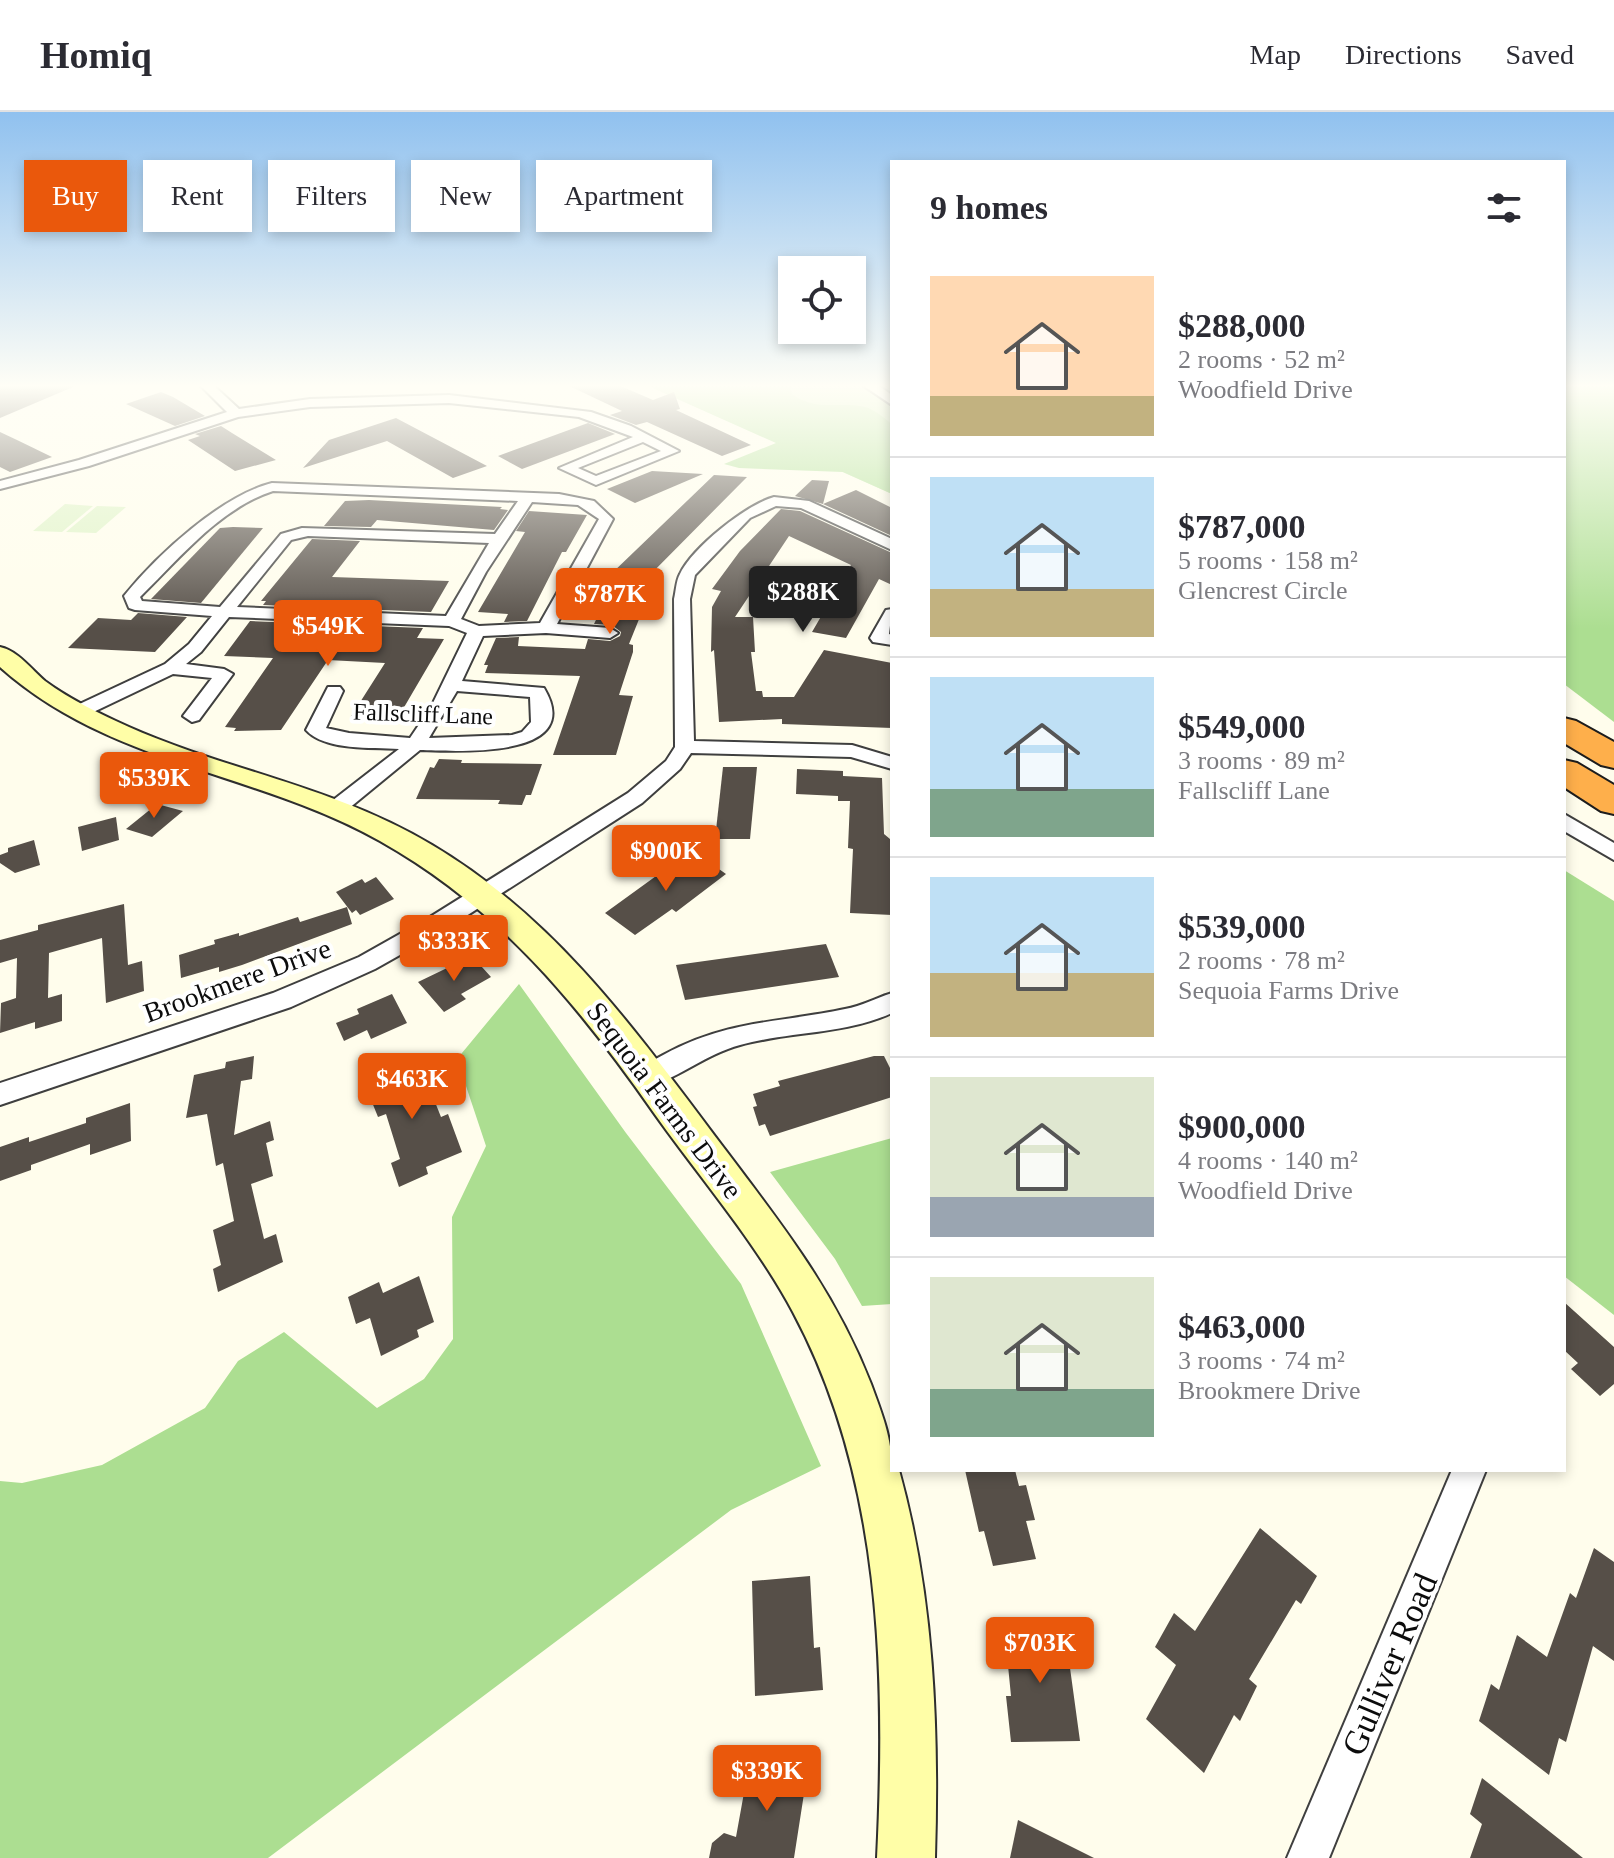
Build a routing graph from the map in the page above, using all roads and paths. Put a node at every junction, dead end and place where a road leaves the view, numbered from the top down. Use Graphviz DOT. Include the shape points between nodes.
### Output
graph roads {
  1 [pos="75,465"];
  2 [pos="88,465"];
  3 [pos="573,465"];
  4 [pos="635,465"];
  5 [pos="108,471"];
  6 [pos="0,485"];
  7 [pos="526,499"];
  8 [pos="499,539"];
  9 [pos="890,544"];
  10 [pos="223,613"];
  11 [pos="890,618"];
  12 [pos="451,621"];
  13 [pos="546,628"];
  14 [pos="477,631"];
  15 [pos="610,633"];
  16 [pos="890,640"];
  17 [pos="0,654"];
  18 [pos="171,668"];
  19 [pos="450,685"];
  20 [pos="334,691"];
  21 [pos="78,712"];
  22 [pos="192,716"];
  23 [pos="1566,729"];
  24 [pos="415,744"];
  25 [pos="685,747"];
  26 [pos="1614,757"];
  27 [pos="890,762"];
  28 [pos="1566,772"];
  29 [pos="1614,802"];
  30 [pos="335,809"];
  31 [pos="1566,822"];
  32 [pos="1614,853"];
  33 [pos="482,895"];
  34 [pos="890,1003"];
  35 [pos="649,1076"];
  36 [pos="0,1094"];
  37 [pos="1468,1472"];
  38 [pos="906,1858"];
  39 [pos="1308,1858"];
  1 -- 6 [label="street"];
  2 -- 5 [label="street"];
  3 -- 4 [label="street" via="566,468 596,481"];
  7 -- 8 [label="street"];
  7 -- 10 [label="street" via="272,487 256,491 205,527 132,596 135,605"];
  7 -- 13 [label="street" via="575,500 599,508 606,519"];
  8 -- 10 [label="street" via="307,531 286,537"];
  8 -- 12 [label="street"];
  9 -- 25 [label="street" via="804,504 774,501 745,515 695,563 682,599"];
  10 -- 12 [label="street"];
  10 -- 18 [label="street"];
  11 -- 16 [label="street" via="879,638"];
  12 -- 14 [label="street"];
  13 -- 14 [label="street"];
  13 -- 15 [label="street"];
  14 -- 19 [label="street"];
  17 -- 21 [label="street, Sequoia Farms Drive"];
  18 -- 21 [label="street"];
  18 -- 22 [label="street" via="224,674"];
  19 -- 24 [label="street"];
  19 -- 24 [label="street, Fallscliff Lane" via="538,692 542,720 531,735 515,742"];
  20 -- 24 [label="street, Fallscliff Lane" via="315,730 329,737"];
  21 -- 30 [label="street, Sequoia Farms Drive" via="134,739"];
  23 -- 26 [label="highway"];
  24 -- 30 [label="street"];
  25 -- 27 [label="street" via="852,751"];
  25 -- 33 [label="street, Brookmere Drive" via="673,765 635,798"];
  28 -- 29 [label="highway"];
  30 -- 33 [label="street, Sequoia Farms Drive" via="397,839"];
  31 -- 32 [label="street"];
  33 -- 35 [label="street, Sequoia Farms Drive" via="571,978"];
  33 -- 36 [label="street, Brookmere Drive" via="320,985"];
  34 -- 35 [label="street" via="836,1024 722,1040"];
  35 -- 38 [label="street, Sequoia Farms Drive" via="787,1264 832,1346 856,1407 877,1476 905,1646"];
  37 -- 39 [label="street, Gulliver Road"];
}
